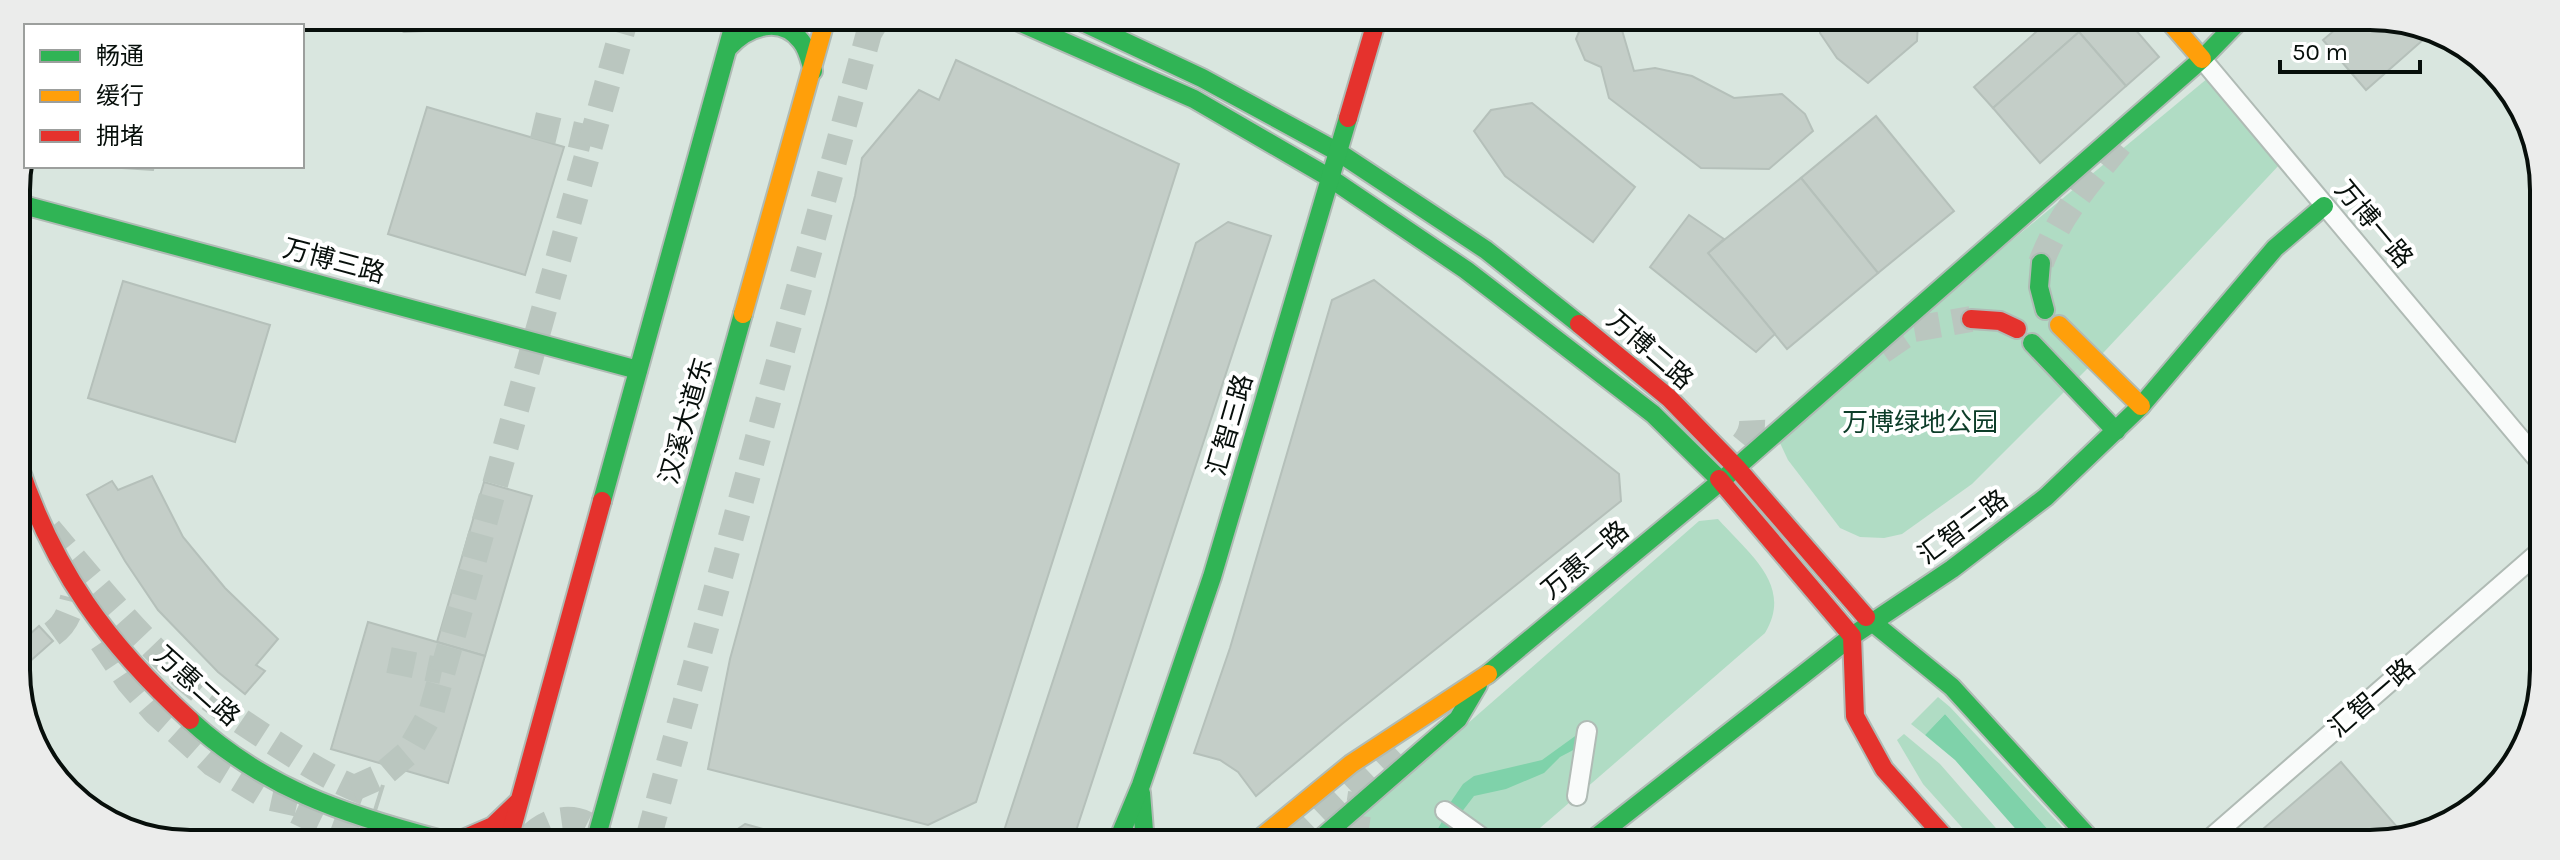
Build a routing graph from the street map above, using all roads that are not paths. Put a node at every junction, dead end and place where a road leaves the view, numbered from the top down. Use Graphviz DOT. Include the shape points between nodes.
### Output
graph roads {
  1 [pos="733,30"];
  2 [pos="746,30"];
  3 [pos="790,30"];
  4 [pos="823,30"];
  5 [pos="1037,30"];
  6 [pos="1100,30"];
  7 [pos="1374,30"];
  8 [pos="2177,30"];
  9 [pos="2230,30"];
  10 [pos="729,47"];
  11 [pos="2202,59"];
  12 [pos="813,71"];
  13 [pos="1338,152"];
  14 [pos="1330,178"];
  15 [pos="2324,206"];
  16 [pos="30,207"];
  17 [pos="2041,263"];
  18 [pos="2045,310"];
  19 [pos="1971,319"];
  20 [pos="2059,325"];
  21 [pos="2017,329"];
  22 [pos="2032,343"];
  23 [pos="638,370"];
  24 [pos="2141,406"];
  25 [pos="2116,431"];
  26 [pos="2530,450"];
  27 [pos="1736,467"];
  28 [pos="1721,481"];
  29 [pos="30,495"];
  30 [pos="2530,560"];
  31 [pos="1872,624"];
  32 [pos="1852,636"];
  33 [pos="1482,679"];
  34 [pos="1587,731"];
  35 [pos="1141,785"];
  36 [pos="1577,796"];
  37 [pos="517,803"];
  38 [pos="604,804"];
  39 [pos="1445,811"];
  40 [pos="408,830"];
  41 [pos="482,830"];
  42 [pos="511,830"];
  43 [pos="598,830"];
  44 [pos="609,830"];
  45 [pos="1122,830"];
  46 [pos="1144,830"];
  47 [pos="1270,830"];
  48 [pos="1294,830"];
  49 [pos="1331,830"];
  50 [pos="1472,830"];
  51 [pos="1605,830"];
  52 [pos="1938,830"];
  53 [pos="2082,830"];
  54 [pos="2220,830"];
  1 -- 10 [label="street"];
  2 -- 10 [label="street"];
  3 -- 12 [label="street" via="807,50"];
  4 -- 12 [label="street, 汉溪大道东"];
  5 -- 14 [label="street, 万博二路" via="1194,99"];
  6 -- 13 [label="street, 万博二路"];
  7 -- 13 [label="street, 汇智三路"];
  8 -- 11 [label="street, 万博一路"];
  9 -- 11 [label="street, 万惠一路"];
  10 -- 23 [label="street"];
  11 -- 15 [label="street, 万博一路"];
  11 -- 27 [label="street, 万惠一路"];
  12 -- 38 [label="street, 汉溪大道东"];
  13 -- 14 [label="street, 汇智三路"];
  13 -- 27 [label="street, 万博二路" via="1486,250 1669,398"];
  14 -- 28 [label="street, 万博二路" via="1466,270 1599,370"];
  14 -- 35 [label="street, 汇智三路" via="1212,577"];
  15 -- 24 [label="street, 汇智二路" via="2275,248"];
  15 -- 26 [label="street, 万博一路"];
  16 -- 23 [label="street, 万博三路"];
  17 -- 18 [label="street" via="2039,287"];
  19 -- 21 [label="street" via="2000,321"];
  20 -- 24 [label="street"];
  22 -- 25 [label="street"];
  23 -- 37 [label="street"];
  24 -- 25 [label="street, 汇智二路"];
  25 -- 31 [label="street, 汇智二路" via="2046,497"];
  27 -- 28 [label="street, 万惠一路"];
  27 -- 31 [label="street, 万博二路"];
  28 -- 32 [label="street, 万博二路"];
  28 -- 33 [label="street, 万惠一路"];
  29 -- 40 [label="street, 万惠二路" via="80,596 113,642 168,701 276,782 318,803"];
  30 -- 54 [label="street, 汇智一路"];
  31 -- 32 [label="street, 汇智二路"];
  31 -- 53 [label="street, 万博二路" via="1946,680"];
  32 -- 51 [label="street, 汇智二路"];
  32 -- 52 [label="street" via="1855,716 1884,769"];
  33 -- 47 [label="street, 万惠一路" via="1351,764"];
  33 -- 48 [label="street"];
  33 -- 49 [label="street, 万惠一路" via="1458,719"];
  34 -- 36 [label="street"];
  35 -- 45 [label="street, 汇智三路"];
  35 -- 46 [label="street"];
  37 -- 41 [label="street" via="504,818"];
  37 -- 42 [label="street"];
  38 -- 43 [label="street, 汉溪大道东"];
  38 -- 44 [label="street"];
  39 -- 50 [label="street"];
}
